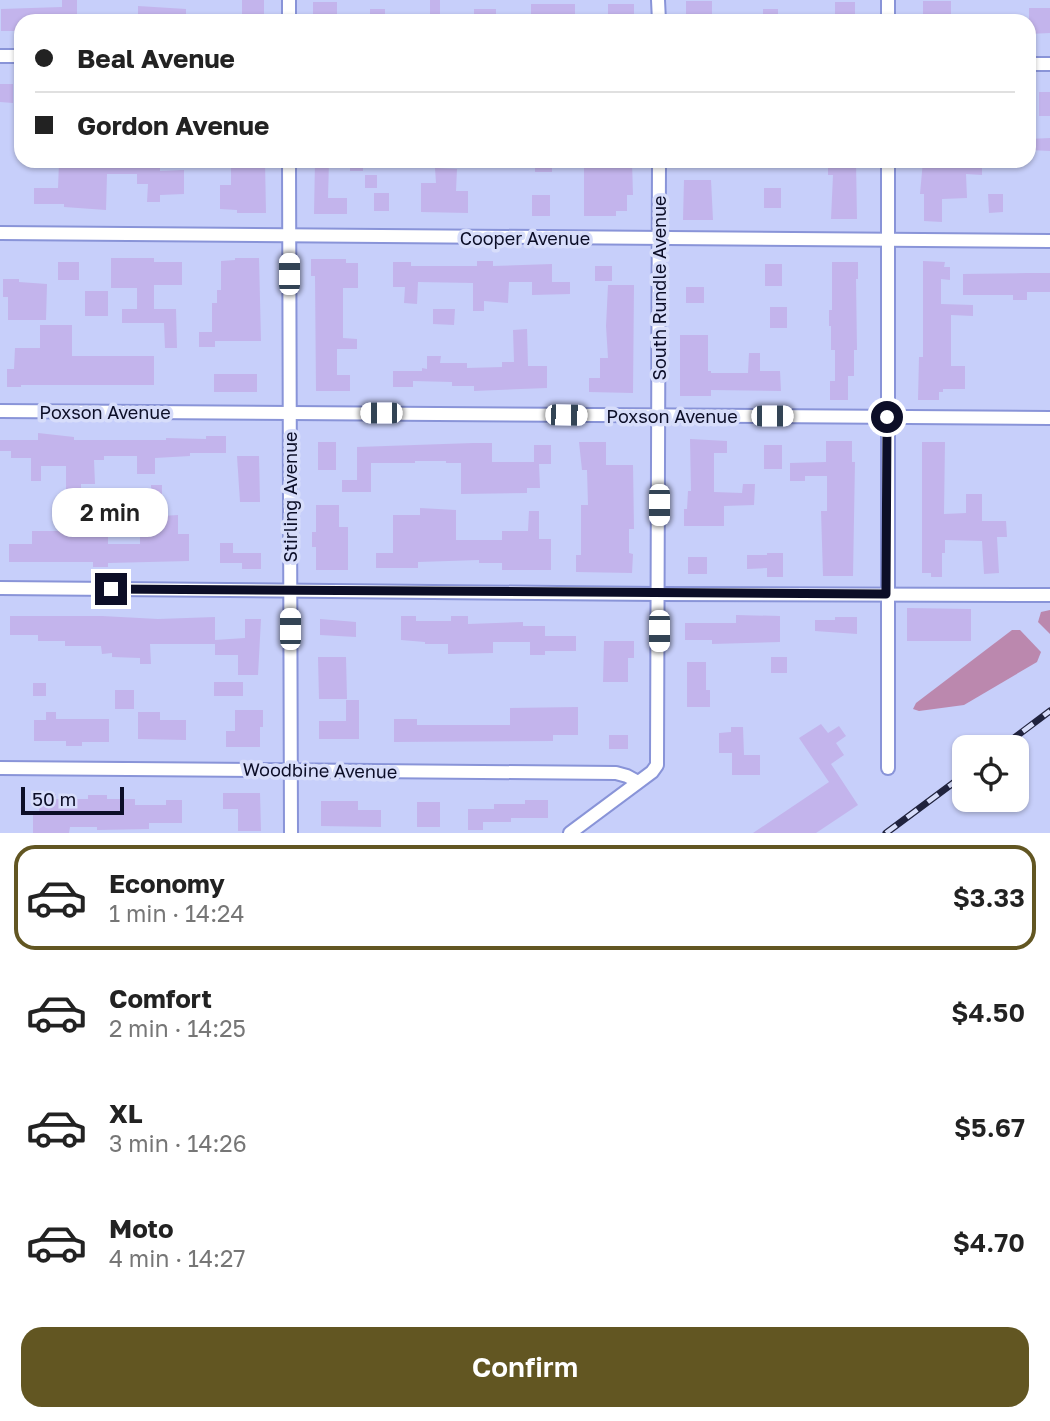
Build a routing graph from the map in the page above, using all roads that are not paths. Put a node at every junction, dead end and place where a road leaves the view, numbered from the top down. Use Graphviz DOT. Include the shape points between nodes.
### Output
graph roads {
  1 [pos="289,168"];
  2 [pos="659,168"];
  3 [pos="888,168"];
  4 [pos="0,233"];
  5 [pos="289,236"];
  6 [pos="659,239"];
  7 [pos="888,240"];
  8 [pos="1050,241"];
  9 [pos="0,411"];
  10 [pos="289,413"];
  11 [pos="659,416"];
  12 [pos="887,417"];
  13 [pos="1050,418"];
  14 [pos="0,588"];
  15 [pos="290,590"];
  16 [pos="659,594"];
  17 [pos="886,594"];
  18 [pos="1048,595"];
  19 [pos="0,768"];
  20 [pos="888,768"];
  21 [pos="291,770"];
  22 [pos="638,782"];
  23 [pos="291,833"];
  24 [pos="570,833"];
  1 -- 5 [label="street, Stirling Avenue"];
  2 -- 6 [label="street, South Rundle Avenue"];
  3 -- 7 [label="street"];
  4 -- 5 [label="street, Cooper Avenue"];
  5 -- 6 [label="street, Cooper Avenue"];
  5 -- 10 [label="street, Stirling Avenue"];
  6 -- 7 [label="street, Cooper Avenue"];
  6 -- 11 [label="street, South Rundle Avenue"];
  7 -- 8 [label="street, Cooper Avenue"];
  7 -- 12 [label="street"];
  9 -- 10 [label="street, Poxson Avenue"];
  10 -- 11 [label="street, Poxson Avenue"];
  10 -- 15 [label="street, Stirling Avenue"];
  11 -- 12 [label="street, Poxson Avenue"];
  11 -- 16 [label="street, South Rundle Avenue"];
  12 -- 13 [label="street, Poxson Avenue"];
  12 -- 17 [label="street"];
  14 -- 15 [label="street"];
  15 -- 16 [label="street"];
  15 -- 21 [label="street, Stirling Avenue"];
  16 -- 17 [label="street"];
  16 -- 22 [label="street, South Rundle Avenue" via="659,756 652,772"];
  17 -- 18 [label="street"];
  17 -- 20 [label="street"];
  19 -- 21 [label="street, Woodbine Avenue"];
  21 -- 22 [label="street, Woodbine Avenue" via="616,773"];
  21 -- 23 [label="street, Stirling Avenue"];
  22 -- 24 [label="street, South Rundle Avenue"];
}
